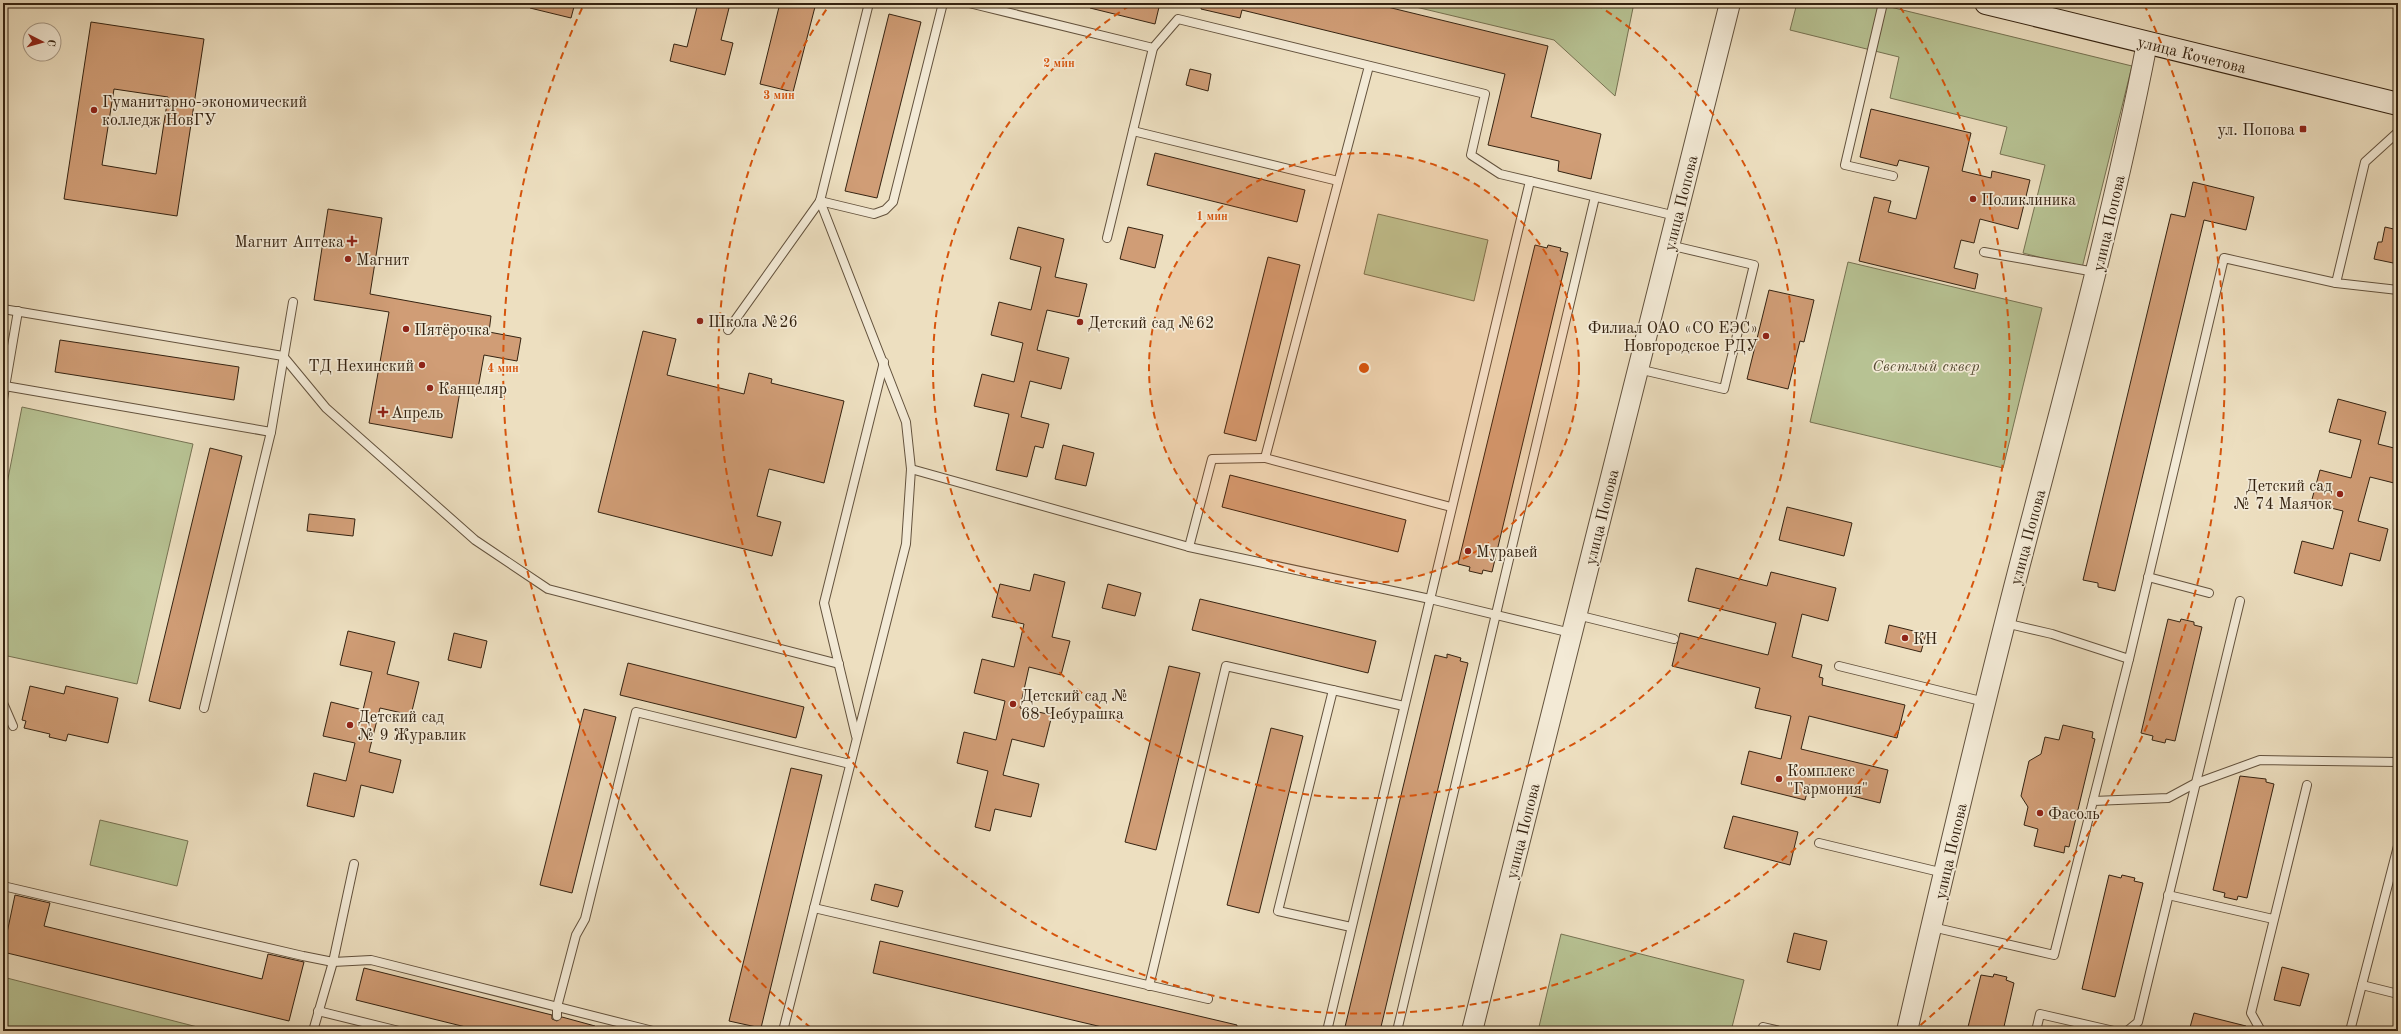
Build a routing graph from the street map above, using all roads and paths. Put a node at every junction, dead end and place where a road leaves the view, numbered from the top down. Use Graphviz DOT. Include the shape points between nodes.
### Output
graph roads {
  1 [pos="869,3"];
  2 [pos="943,3"];
  3 [pos="969,3"];
  4 [pos="1730,3"];
  5 [pos="1883,3"];
  6 [pos="1986,3"];
  7 [pos="2147,42"];
  8 [pos="1153,48"];
  9 [pos="1369,66"];
  10 [pos="2398,104"];
  11 [pos="1133,131"];
  12 [pos="2398,132"];
  13 [pos="1893,176"];
  14 [pos="1338,181"];
  15 [pos="1530,181"];
  16 [pos="1595,197"];
  17 [pos="820,201"];
  18 [pos="1676,216"];
  19 [pos="1107,238"];
  20 [pos="1669,245"];
  21 [pos="1984,252"];
  22 [pos="2096,272"];
  23 [pos="2336,283"];
  24 [pos="2398,290"];
  25 [pos="293,302"];
  26 [pos="3,309"];
  27 [pos="18,311"];
  28 [pos="728,330"];
  29 [pos="283,356"];
  30 [pos="884,362"];
  31 [pos="1638,369"];
  32 [pos="5,386"];
  33 [pos="3,399"];
  34 [pos="271,432"];
  35 [pos="1265,458"];
  36 [pos="911,469"];
  37 [pos="1451,508"];
  38 [pos="1189,547"];
  39 [pos="2148,578"];
  40 [pos="2209,593"];
  41 [pos="1430,599"];
  42 [pos="2240,601"];
  43 [pos="1496,616"];
  44 [pos="2005,623"];
  45 [pos="1574,624"];
  46 [pos="1674,639"];
  47 [pos="2129,659"];
  48 [pos="839,664"];
  49 [pos="1839,666"];
  50 [pos="1333,690"];
  51 [pos="1985,702"];
  52 [pos="3,703"];
  53 [pos="1404,706"];
  54 [pos="204,708"];
  55 [pos="13,726"];
  56 [pos="856,739"];
  57 [pos="2398,762"];
  58 [pos="850,764"];
  59 [pos="2194,784"];
  60 [pos="2307,785"];
  61 [pos="2093,801"];
  62 [pos="1819,843"];
  63 [pos="2398,846"];
  64 [pos="354,864"];
  65 [pos="1945,873"];
  66 [pos="3,886"];
  67 [pos="2168,895"];
  68 [pos="814,908"];
  69 [pos="2273,919"];
  70 [pos="1351,927"];
  71 [pos="1932,927"];
  72 [pos="333,962"];
  73 [pos="2362,985"];
  74 [pos="1149,986"];
  75 [pos="2398,994"];
  76 [pos="1208,999"];
  77 [pos="557,1007"];
  78 [pos="318,1011"];
  79 [pos="557,1016"];
  80 [pos="313,1031"];
  81 [pos="399,1031"];
  82 [pos="653,1031"];
  83 [pos="783,1031"];
  84 [pos="1327,1031"];
  85 [pos="1397,1031"];
  86 [pos="1472,1031"];
  87 [pos="1762,1031"];
  88 [pos="1780,1031"];
  89 [pos="1907,1031"];
  90 [pos="2036,1031"];
  91 [pos="2114,1031"];
  92 [pos="2128,1031"];
  93 [pos="2261,1031"];
  94 [pos="2350,1031"];
  1 -- 17 [label="lane"];
  2 -- 17 [label="lane" via="893,202 885,210 874,214"];
  3 -- 8 [label="lane"];
  4 -- 18 [label="street, улица Попова"];
  5 -- 13 [label="lane" via="1844,165"];
  6 -- 7 [label="main road, улица Кочетова"];
  7 -- 10 [label="main road, улица Кочетова"];
  7 -- 22 [label="street, улица Попова" via="2133,115"];
  8 -- 9 [label="lane" via="1178,20"];
  8 -- 11 [label="lane"];
  9 -- 14 [label="lane"];
  9 -- 15 [label="lane" via="1485,94 1471,155 1500,174"];
  11 -- 14 [label="lane"];
  11 -- 19 [label="lane"];
  12 -- 23 [label="lane" via="2365,162"];
  14 -- 35 [label="lane"];
  15 -- 16 [label="lane"];
  15 -- 37 [label="lane"];
  16 -- 18 [label="lane"];
  16 -- 43 [label="lane"];
  17 -- 28 [label="lane"];
  17 -- 30 [label="lane"];
  18 -- 20 [label="street, улица Попова"];
  20 -- 31 [label="street, улица Попова"];
  20 -- 31 [label="lane" via="1754,265 1724,389"];
  21 -- 22 [label="lane"];
  22 -- 44 [label="street, улица Попова"];
  23 -- 24 [label="lane"];
  23 -- 39 [label="lane" via="2224,258"];
  25 -- 29 [label="lane"];
  26 -- 27 [label="lane"];
  27 -- 29 [label="lane"];
  27 -- 32 [label="lane"];
  29 -- 34 [label="lane"];
  29 -- 48 [label="lane" via="326,408 475,540 548,589"];
  30 -- 36 [label="lane" via="906,422"];
  30 -- 48 [label="lane" via="824,603"];
  31 -- 45 [label="street, улица Попова"];
  32 -- 33 [label="lane"];
  32 -- 34 [label="lane"];
  34 -- 54 [label="lane"];
  35 -- 37 [label="lane"];
  35 -- 38 [label="lane" via="1212,459"];
  36 -- 38 [label="lane"];
  36 -- 56 [label="lane" via="906,544"];
  37 -- 41 [label="lane"];
  38 -- 41 [label="lane"];
  39 -- 40 [label="lane"];
  39 -- 47 [label="lane"];
  41 -- 43 [label="lane"];
  41 -- 53 [label="lane"];
  42 -- 59 [label="lane"];
  43 -- 45 [label="lane"];
  43 -- 85 [label="lane"];
  44 -- 47 [label="lane" via="2052,634"];
  44 -- 51 [label="street, улица Попова"];
  45 -- 46 [label="lane"];
  45 -- 86 [label="street, улица Попова"];
  47 -- 61 [label="lane"];
  48 -- 56 [label="lane"];
  49 -- 51 [label="lane"];
  50 -- 53 [label="lane"];
  50 -- 70 [label="lane" via="1278,911"];
  50 -- 74 [label="lane" via="1226,666"];
  51 -- 65 [label="street, улица Попова"];
  52 -- 55 [label="lane"];
  53 -- 70 [label="lane"];
  56 -- 58 [label="lane"];
  57 -- 59 [label="lane" via="2260,760"];
  58 -- 68 [label="lane"];
  58 -- 77 [label="lane" via="636,712 585,919 576,935"];
  59 -- 61 [label="lane" via="2168,798"];
  59 -- 67 [label="lane"];
  60 -- 69 [label="lane"];
  61 -- 71 [label="lane" via="2054,955"];
  62 -- 65 [label="lane"];
  63 -- 73 [label="lane"];
  64 -- 72 [label="lane"];
  65 -- 71 [label="street, улица Попова"];
  66 -- 72 [label="lane"];
  67 -- 69 [label="lane"];
  67 -- 92 [label="lane" via="2138,1022"];
  68 -- 74 [label="lane"];
  68 -- 83 [label="lane"];
  69 -- 93 [label="lane" via="2251,1013"];
  70 -- 84 [label="lane"];
  71 -- 89 [label="street, улица Попова"];
  72 -- 77 [label="lane" via="371,960"];
  72 -- 78 [label="lane"];
  73 -- 75 [label="lane"];
  73 -- 94 [label="lane"];
  74 -- 76 [label="lane"];
  77 -- 79 [label="lane"];
  77 -- 82 [label="lane"];
  78 -- 80 [label="lane"];
  78 -- 81 [label="lane"];
  87 -- 88 [label="lane" via="1763,1027"];
  90 -- 91 [label="lane" via="2040,1014"];
}
